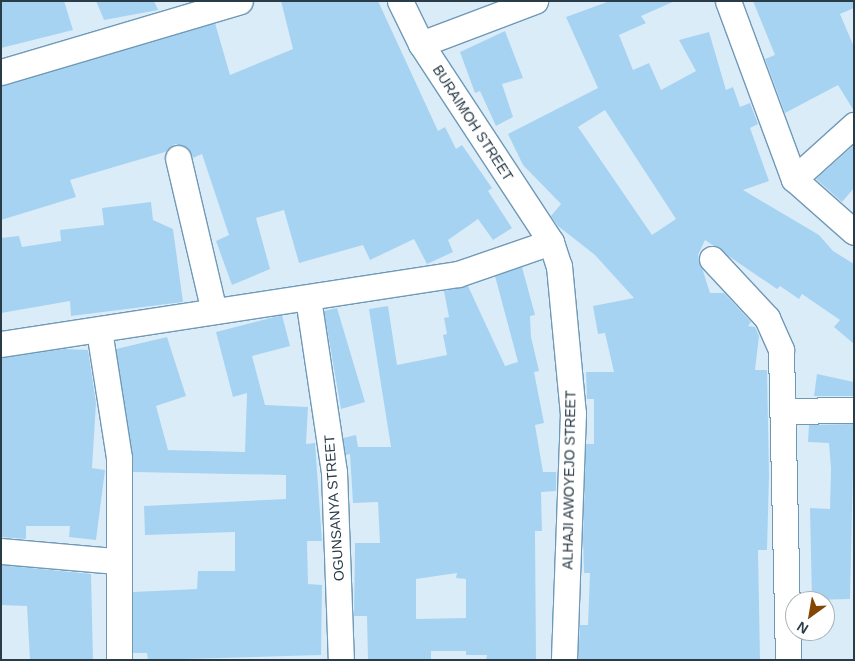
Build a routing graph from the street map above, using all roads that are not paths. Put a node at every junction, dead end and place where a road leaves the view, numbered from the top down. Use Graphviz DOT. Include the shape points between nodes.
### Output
graph roads {
  1 [pos="240,1"];
  2 [pos="400,1"];
  3 [pos="535,1"];
  4 [pos="728,1"];
  5 [pos="421,44"];
  6 [pos="1,72"];
  7 [pos="854,125"];
  8 [pos="178,158"];
  9 [pos="794,179"];
  10 [pos="854,232"];
  11 [pos="551,242"];
  12 [pos="712,259"];
  13 [pos="308,298"];
  14 [pos="214,311"];
  15 [pos="98,330"];
  16 [pos="1,344"];
  17 [pos="854,410"];
  18 [pos="782,411"];
  19 [pos="1,551"];
  20 [pos="116,562"];
  21 [pos="119,660"];
  22 [pos="341,660"];
  23 [pos="564,660"];
  24 [pos="788,660"];
  1 -- 6 [label="street"];
  2 -- 5 [label="street, BURAIMOH STREET"];
  3 -- 5 [label="street"];
  4 -- 9 [label="street"];
  5 -- 11 [label="street, BURAIMOH STREET"];
  7 -- 9 [label="street"];
  8 -- 14 [label="street"];
  9 -- 10 [label="street"];
  11 -- 13 [label="street" via="458,274"];
  11 -- 23 [label="street, ALHAJI AWOYEJO STREET" via="559,266 573,413"];
  12 -- 18 [label="street" via="768,318 781,350"];
  13 -- 14 [label="street"];
  13 -- 22 [label="street, OGUNSANYA STREET" via="334,472"];
  14 -- 15 [label="street"];
  15 -- 16 [label="street"];
  15 -- 20 [label="street" via="119,458"];
  17 -- 18 [label="street"];
  18 -- 24 [label="street"];
  19 -- 20 [label="street"];
  20 -- 21 [label="street"];
}
